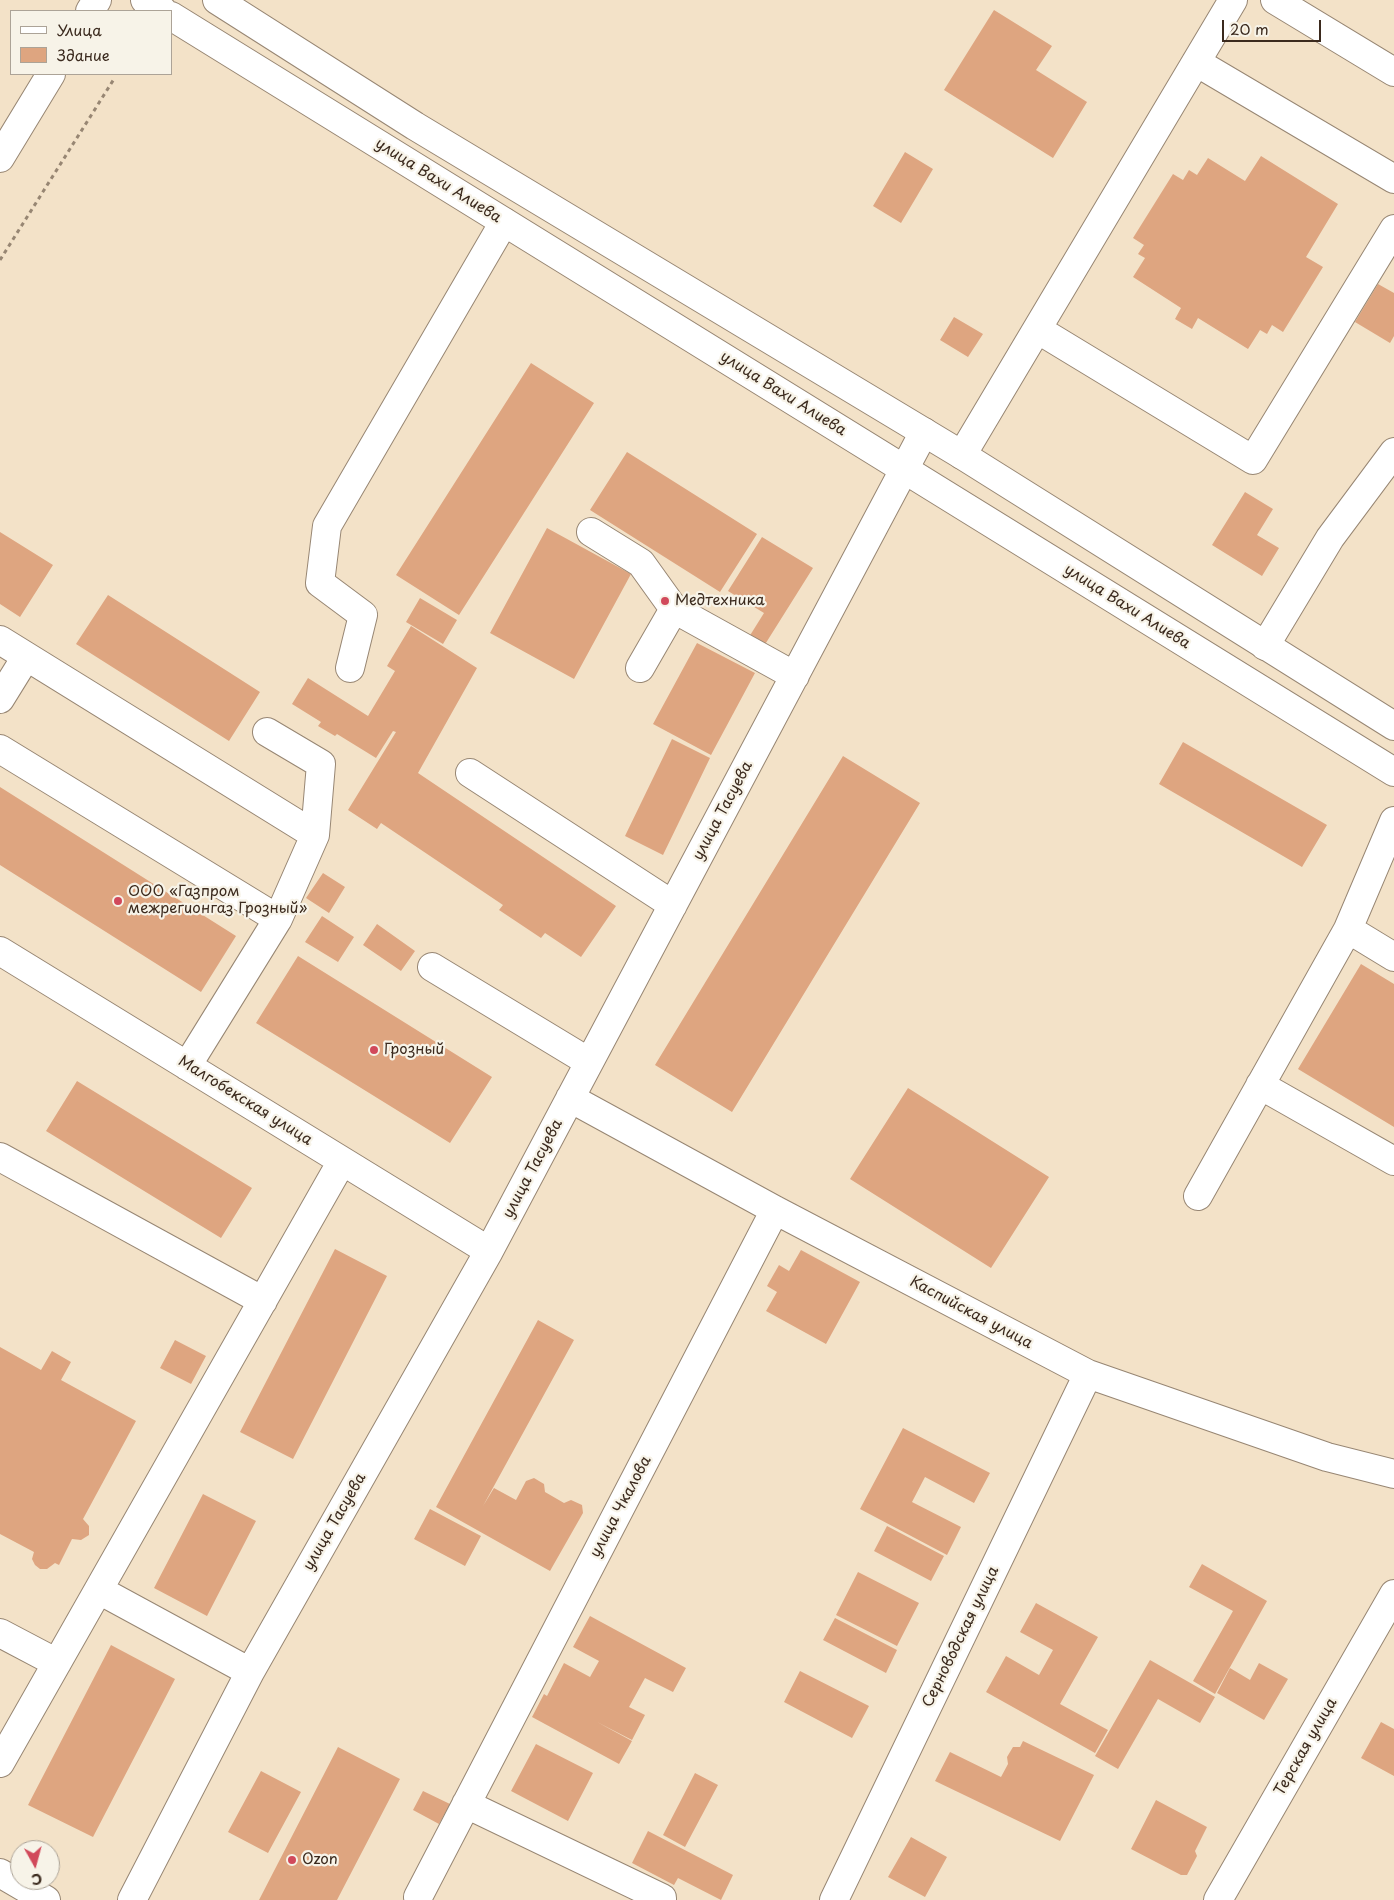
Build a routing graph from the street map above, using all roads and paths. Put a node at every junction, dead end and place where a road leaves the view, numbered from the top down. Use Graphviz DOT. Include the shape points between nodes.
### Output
graph roads {
  1 [pos="145,0"];
  2 [pos="217,0"];
  3 [pos="1233,0"];
  4 [pos="1274,0"];
  5 [pos="162,10"];
  6 [pos="172,17"];
  7 [pos="1196,62"];
  8 [pos="1394,72"];
  9 [pos="51,75"];
  10 [pos="114,79"];
  11 [pos="0,158"];
  12 [pos="1394,180"];
  13 [pos="504,222"];
  14 [pos="1394,229"];
  15 [pos="0,260"];
  16 [pos="1037,329"];
  17 [pos="924,432"];
  18 [pos="1394,452"];
  19 [pos="962,455"];
  20 [pos="905,470"];
  21 [pos="592,532"];
  22 [pos="674,608"];
  23 [pos="0,640"];
  24 [pos="1265,646"];
  25 [pos="26,657"];
  26 [pos="350,668"];
  27 [pos="640,668"];
  28 [pos="795,676"];
  29 [pos="0,698"];
  30 [pos="1394,726"];
  31 [pos="267,732"];
  32 [pos="0,748"];
  33 [pos="1394,772"];
  34 [pos="470,773"];
  35 [pos="1394,821"];
  36 [pos="315,835"];
  37 [pos="673,905"];
  38 [pos="278,919"];
  39 [pos="1348,929"];
  40 [pos="0,951"];
  41 [pos="1394,957"];
  42 [pos="432,967"];
  43 [pos="590,1062"];
  44 [pos="187,1066"];
  45 [pos="1260,1085"];
  46 [pos="570,1098"];
  47 [pos="0,1156"];
  48 [pos="342,1161"];
  49 [pos="1394,1162"];
  50 [pos="1198,1196"];
  51 [pos="776,1210"];
  52 [pos="489,1251"];
  53 [pos="263,1301"];
  54 [pos="1088,1374"];
  55 [pos="1394,1474"];
  56 [pos="98,1590"];
  57 [pos="1394,1594"];
  58 [pos="0,1633"];
  59 [pos="57,1663"];
  60 [pos="250,1672"];
  61 [pos="0,1763"];
  62 [pos="466,1804"];
  63 [pos="0,1873"];
  64 [pos="418,1899"];
  65 [pos="46,1900"];
  66 [pos="132,1900"];
  67 [pos="662,1900"];
  68 [pos="834,1900"];
  69 [pos="1218,1900"];
  1 -- 5 [label="street"];
  2 -- 17 [label="street" via="415,126"];
  3 -- 7 [label="street"];
  4 -- 8 [label="street"];
  6 -- 13 [label="street, улица Вахи Алиева"];
  7 -- 12 [label="street"];
  7 -- 16 [label="street"];
  9 -- 11 [label="street"];
  10 -- 15 [label="path"];
  13 -- 20 [label="street, улица Вахи Алиева"];
  13 -- 26 [label="street" via="327,526 320,583 362,615"];
  14 -- 16 [label="street" via="1253,460"];
  16 -- 19 [label="street"];
  17 -- 19 [label="street"];
  17 -- 20 [label="street, улица Тасуева"];
  18 -- 24 [label="street" via="1330,538"];
  19 -- 24 [label="street"];
  20 -- 28 [label="street, улица Тасуева"];
  20 -- 33 [label="street, улица Вахи Алиева"];
  21 -- 22 [label="street" via="641,563"];
  22 -- 27 [label="street"];
  22 -- 28 [label="street"];
  23 -- 25 [label="street"];
  24 -- 30 [label="street"];
  25 -- 29 [label="street"];
  25 -- 36 [label="street"];
  28 -- 37 [label="street, улица Тасуева"];
  31 -- 36 [label="street" via="320,764"];
  32 -- 38 [label="street"];
  34 -- 37 [label="street"];
  35 -- 39 [label="street"];
  36 -- 38 [label="street"];
  37 -- 43 [label="street, улица Тасуева"];
  38 -- 44 [label="street"];
  39 -- 41 [label="street"];
  39 -- 45 [label="street"];
  40 -- 44 [label="street, Малгобекская улица"];
  42 -- 43 [label="street"];
  43 -- 46 [label="street, улица Тасуева"];
  44 -- 48 [label="street, Малгобекская улица"];
  45 -- 49 [label="street"];
  45 -- 50 [label="street"];
  46 -- 51 [label="street, Каспийская улица"];
  46 -- 52 [label="street, улица Тасуева"];
  47 -- 53 [label="street"];
  48 -- 52 [label="street, Малгобекская улица"];
  48 -- 53 [label="street"];
  51 -- 54 [label="street, Каспийская улица"];
  51 -- 62 [label="street, улица Чкалова"];
  52 -- 60 [label="street, улица Тасуева"];
  53 -- 56 [label="street"];
  54 -- 55 [label="street, Каспийская улица" via="1327,1457"];
  54 -- 68 [label="street, Серноводская улица"];
  56 -- 59 [label="street"];
  56 -- 60 [label="street"];
  57 -- 69 [label="street, Терская улица"];
  58 -- 59 [label="street"];
  59 -- 61 [label="street"];
  60 -- 66 [label="street, улица Тасуева"];
  62 -- 64 [label="street, улица Чкалова"];
  62 -- 67 [label="street"];
  63 -- 65 [label="street"];
}
